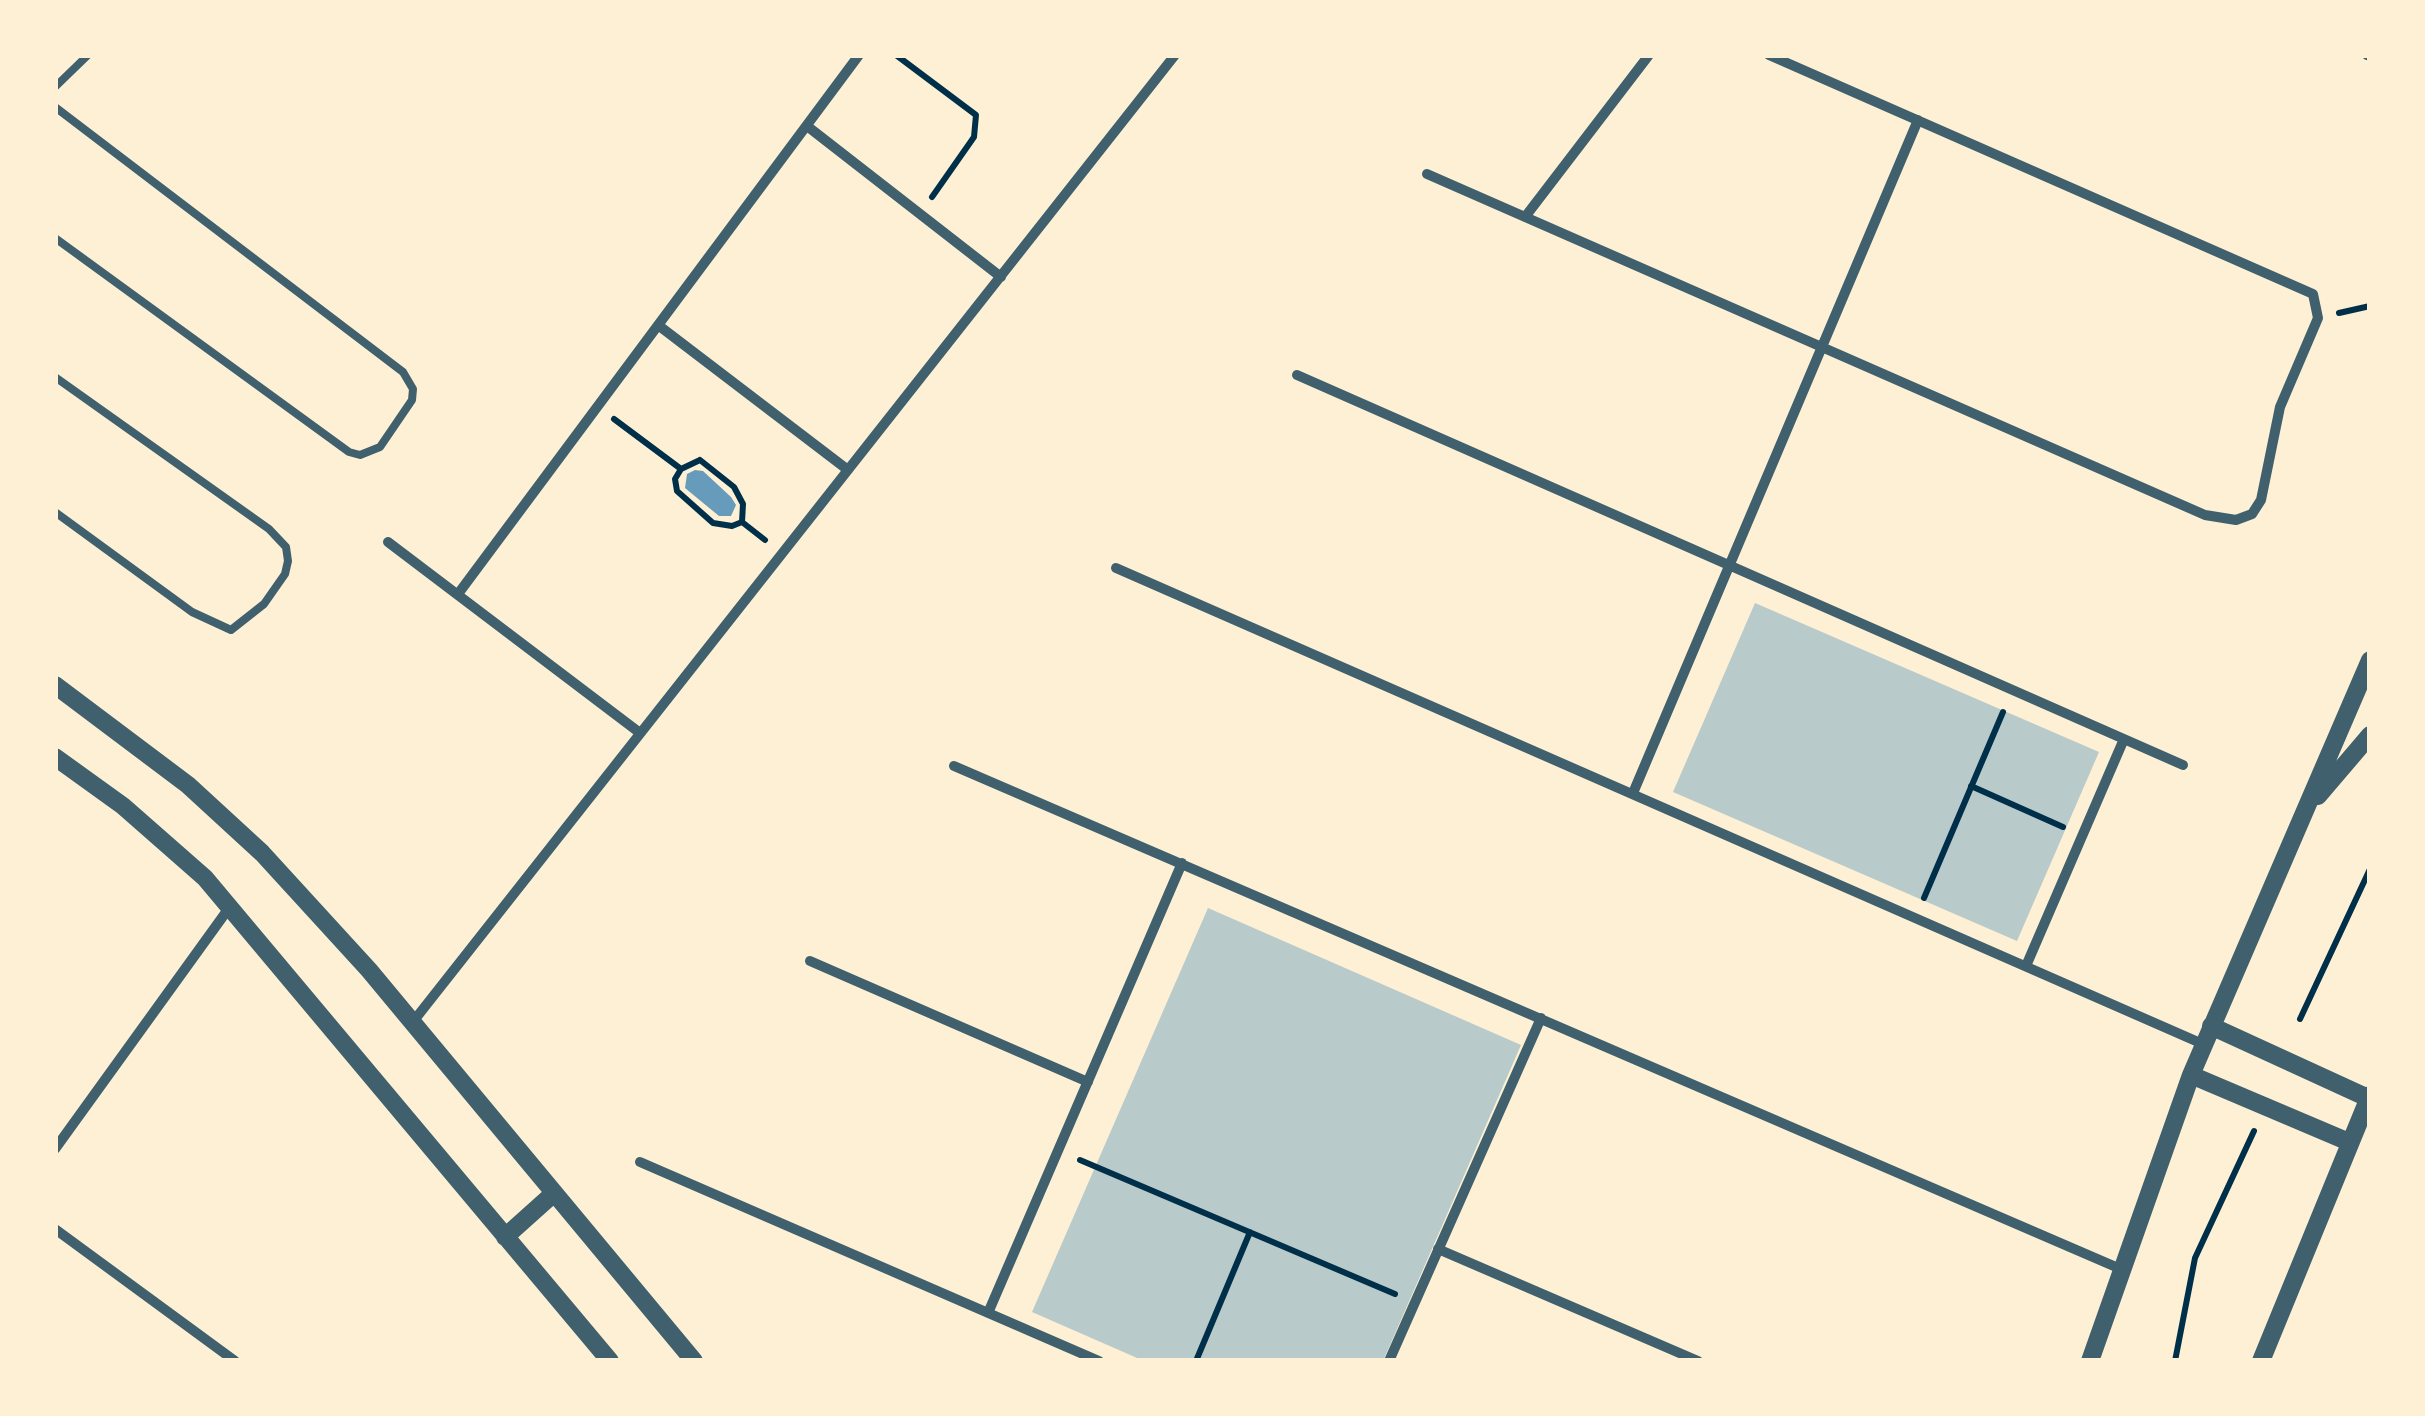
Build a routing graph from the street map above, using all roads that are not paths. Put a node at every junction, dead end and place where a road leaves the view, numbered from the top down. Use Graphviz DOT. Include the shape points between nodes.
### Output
graph roads {
  1 [pos="88,55"];
  2 [pos="859,55"];
  3 [pos="1175,55"];
  4 [pos="1649,55"];
  5 [pos="1769,55"];
  6 [pos="55,88"];
  7 [pos="55,107"];
  8 [pos="1918,120"];
  9 [pos="806,126"];
  10 [pos="1427,174"];
  11 [pos="1526,217"];
  12 [pos="55,238"];
  13 [pos="1001,277"];
  14 [pos="658,324"];
  15 [pos="1822,347"];
  16 [pos="1297,374"];
  17 [pos="55,377"];
  18 [pos="848,470"];
  19 [pos="55,512"];
  20 [pos="388,542"];
  21 [pos="1729,566"];
  22 [pos="1116,568"];
  23 [pos="458,594"];
  24 [pos="2370,660"];
  25 [pos="55,685"];
  26 [pos="640,733"];
  27 [pos="2370,736"];
  28 [pos="2124,740"];
  29 [pos="55,756"];
  30 [pos="2183,765"];
  31 [pos="954,766"];
  32 [pos="1633,793"];
  33 [pos="2306,809"];
  34 [pos="1182,864"];
  35 [pos="230,908"];
  36 [pos="810,961"];
  37 [pos="2026,966"];
  38 [pos="1540,1018"];
  39 [pos="411,1024"];
  40 [pos="2208,1035"];
  41 [pos="2190,1075"];
  42 [pos="1088,1082"];
  43 [pos="2369,1097"];
  44 [pos="2349,1142"];
  45 [pos="55,1150"];
  46 [pos="640,1162"];
  47 [pos="553,1194"];
  48 [pos="55,1229"];
  49 [pos="504,1237"];
  50 [pos="1438,1249"];
  51 [pos="2123,1270"];
  52 [pos="988,1313"];
  53 [pos="235,1361"];
  54 [pos="610,1361"];
  55 [pos="694,1361"];
  56 [pos="1099,1361"];
  57 [pos="1389,1361"];
  58 [pos="1698,1361"];
  59 [pos="2090,1361"];
  60 [pos="2260,1361"];
  1 -- 6 [label="lane"];
  2 -- 9 [label="street"];
  3 -- 13 [label="street"];
  4 -- 11 [label="street"];
  5 -- 8 [label="street"];
  7 -- 12 [label="lane" via="402,372 412,400 380,448 349,452"];
  8 -- 15 [label="street"];
  8 -- 15 [label="street" via="2313,294 2318,318 2280,407 2261,500 2252,514 2236,520 2205,515"];
  9 -- 13 [label="street"];
  9 -- 14 [label="street"];
  10 -- 11 [label="street"];
  11 -- 15 [label="street"];
  13 -- 18 [label="street"];
  14 -- 18 [label="street"];
  14 -- 23 [label="street"];
  15 -- 21 [label="street"];
  16 -- 21 [label="street"];
  17 -- 19 [label="lane" via="269,529 286,547 288,561 264,604 231,630 192,612"];
  18 -- 26 [label="street"];
  20 -- 23 [label="street"];
  21 -- 28 [label="street"];
  21 -- 32 [label="street"];
  22 -- 32 [label="street"];
  23 -- 26 [label="street"];
  24 -- 33 [label="street"];
  25 -- 39 [label="street" via="218,810"];
  26 -- 39 [label="street"];
  27 -- 33 [label="street"];
  28 -- 30 [label="street"];
  28 -- 37 [label="street"];
  29 -- 35 [label="street" via="172,846"];
  31 -- 34 [label="street"];
  32 -- 37 [label="street"];
  33 -- 40 [label="street"];
  34 -- 38 [label="street"];
  34 -- 42 [label="street"];
  35 -- 45 [label="street"];
  35 -- 49 [label="street"];
  36 -- 42 [label="street"];
  37 -- 40 [label="street"];
  38 -- 50 [label="street"];
  38 -- 51 [label="street"];
  39 -- 47 [label="street"];
  40 -- 41 [label="street"];
  40 -- 43 [label="street"];
  41 -- 44 [label="street"];
  41 -- 51 [label="street"];
  42 -- 52 [label="street"];
  43 -- 44 [label="street"];
  44 -- 60 [label="street"];
  46 -- 52 [label="street"];
  47 -- 49 [label="street"];
  47 -- 55 [label="street"];
  48 -- 53 [label="street"];
  49 -- 54 [label="street"];
  50 -- 57 [label="street"];
  50 -- 58 [label="street"];
  51 -- 59 [label="street"];
  52 -- 56 [label="street"];
}
